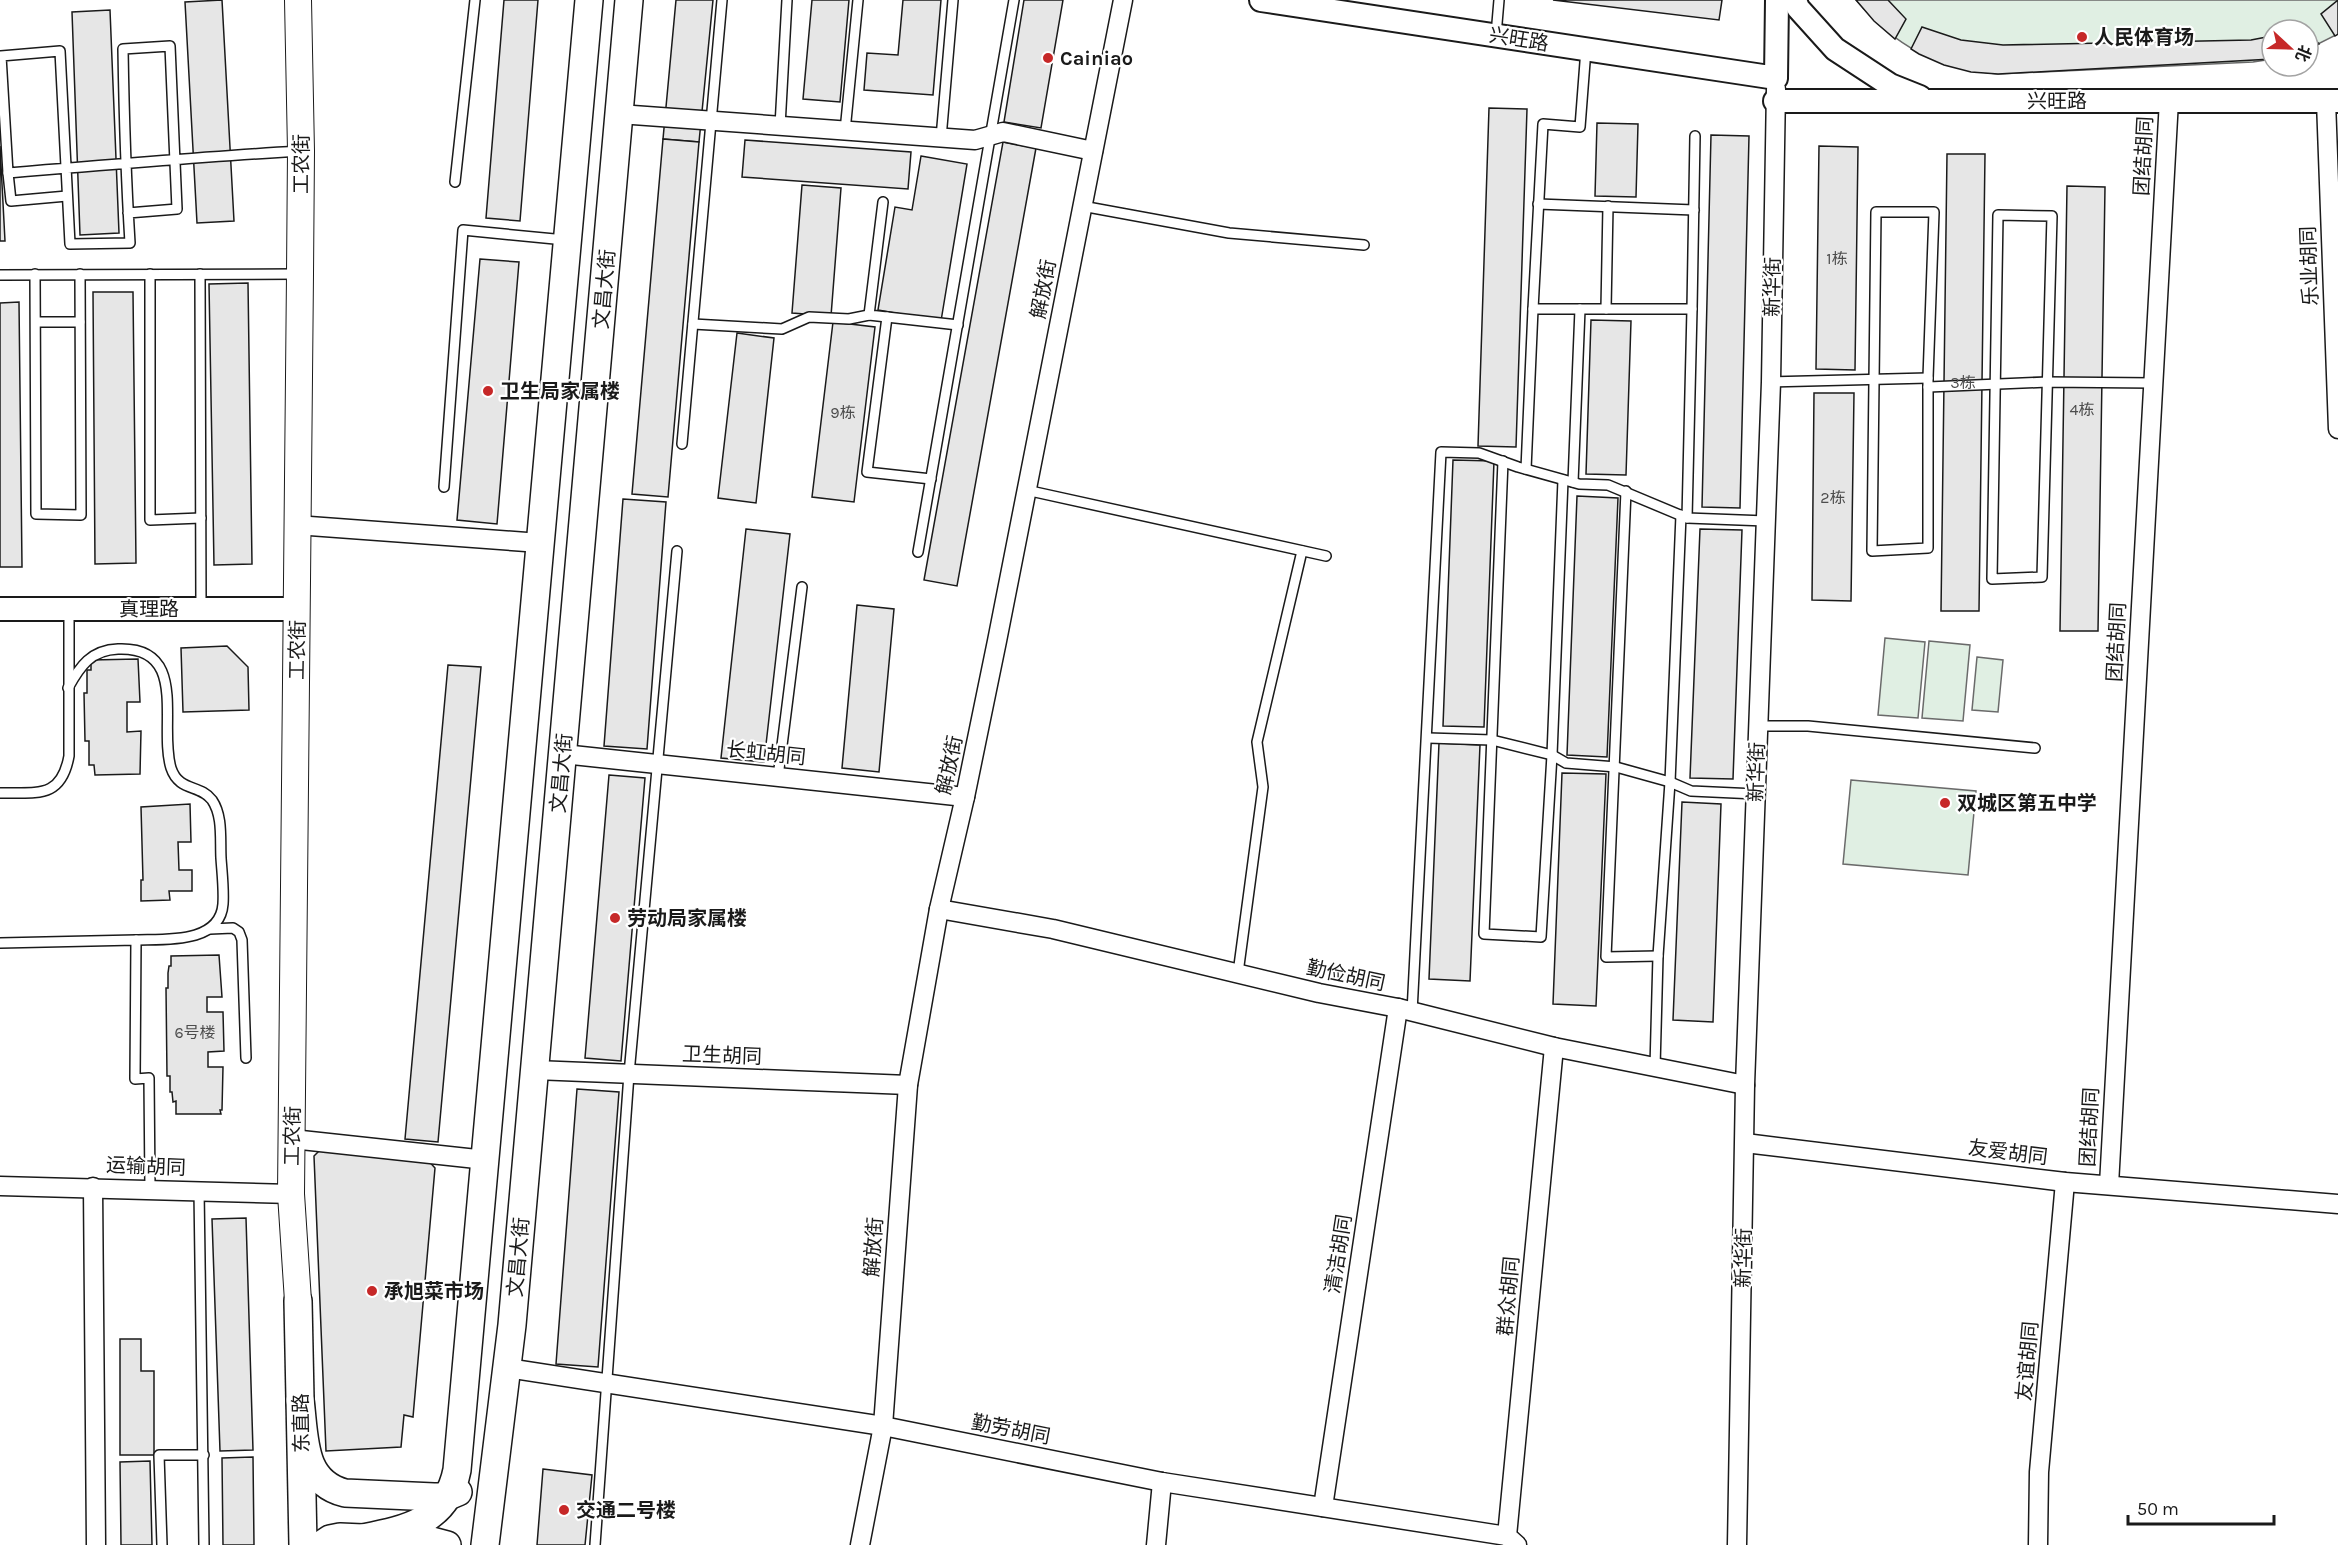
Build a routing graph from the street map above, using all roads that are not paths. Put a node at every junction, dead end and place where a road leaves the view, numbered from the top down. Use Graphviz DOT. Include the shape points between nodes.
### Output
graph roads {
  1 [pos="298,0"];
  2 [pos="475,0"];
  3 [pos="589,0"];
  4 [pos="629,0"];
  5 [pos="722,0"];
  6 [pos="787,0"];
  7 [pos="858,0"];
  8 [pos="953,0"];
  9 [pos="1014,0"];
  10 [pos="1123,0"];
  11 [pos="1261,0"];
  12 [pos="1499,0"];
  13 [pos="1778,0"];
  14 [pos="1795,0"];
  15 [pos="1496,35"];
  16 [pos="1586,49"];
  17 [pos="1776,78"];
  18 [pos="2169,100"];
  19 [pos="1775,101"];
  20 [pos="2332,101"];
  21 [pos="1942,102"];
  22 [pos="619,114"];
  23 [pos="711,121"];
  24 [pos="780,126"];
  25 [pos="845,131"];
  26 [pos="991,136"];
  27 [pos="1695,136"];
  28 [pos="941,138"];
  29 [pos="301,151"];
  30 [pos="1093,151"];
  31 [pos="174,159"];
  32 [pos="125,163"];
  33 [pos="65,168"];
  34 [pos="8,173"];
  35 [pos="455,182"];
  36 [pos="67,196"];
  37 [pos="883,202"];
  38 [pos="1538,204"];
  39 [pos="1082,206"];
  40 [pos="1608,206"];
  41 [pos="1694,210"];
  42 [pos="128,213"];
  43 [pos="567,240"];
  44 [pos="1364,245"];
  45 [pos="0,274"];
  46 [pos="36,274"];
  47 [pos="80,274"];
  48 [pos="150,274"];
  49 [pos="200,274"];
  50 [pos="300,274"];
  51 [pos="1533,309"];
  52 [pos="1580,309"];
  53 [pos="1606,309"];
  54 [pos="1692,309"];
  55 [pos="869,315"];
  56 [pos="887,317"];
  57 [pos="36,322"];
  58 [pos="80,322"];
  59 [pos="693,324"];
  60 [pos="958,325"];
  61 [pos="1874,379"];
  62 [pos="1771,382"];
  63 [pos="2047,382"];
  64 [pos="1928,383"];
  65 [pos="2153,383"];
  66 [pos="1995,384"];
  67 [pos="2338,429"];
  68 [pos="682,444"];
  69 [pos="1503,461"];
  70 [pos="1526,469"];
  71 [pos="931,479"];
  72 [pos="1568,481"];
  73 [pos="444,487"];
  74 [pos="1026,490"];
  75 [pos="1626,491"];
  76 [pos="1684,516"];
  77 [pos="201,518"];
  78 [pos="1766,521"];
  79 [pos="296,525"];
  80 [pos="540,543"];
  81 [pos="677,551"];
  82 [pos="1302,551"];
  83 [pos="918,552"];
  84 [pos="1326,556"];
  85 [pos="802,586"];
  86 [pos="201,608"];
  87 [pos="0,609"];
  88 [pos="69,609"];
  89 [pos="297,609"];
  90 [pos="68,688"];
  91 [pos="1758,726"];
  92 [pos="1428,738"];
  93 [pos="1491,740"];
  94 [pos="2035,748"];
  95 [pos="563,754"];
  96 [pos="1552,755"];
  97 [pos="656,764"];
  98 [pos="1616,767"];
  99 [pos="778,777"];
  100 [pos="1670,782"];
  101 [pos="0,792"];
  102 [pos="1756,794"];
  103 [pos="965,797"];
  104 [pos="939,909"];
  105 [pos="210,929"];
  106 [pos="136,940"];
  107 [pos="0,943"];
  108 [pos="1658,956"];
  109 [pos="1238,973"];
  110 [pos="1405,1010"];
  111 [pos="1554,1047"];
  112 [pos="246,1058"];
  113 [pos="1655,1066"];
  114 [pos="535,1070"];
  115 [pos="629,1074"];
  116 [pos="908,1085"];
  117 [pos="1745,1086"];
  118 [pos="292,1138"];
  119 [pos="1745,1143"];
  120 [pos="486,1160"];
  121 [pos="2065,1182"];
  122 [pos="0,1185"];
  123 [pos="2109,1185"];
  124 [pos="93,1187"];
  125 [pos="150,1189"];
  126 [pos="199,1191"];
  127 [pos="291,1194"];
  128 [pos="2338,1204"];
  129 [pos="298,1301"];
  130 [pos="512,1325"];
  131 [pos="507,1368"];
  132 [pos="606,1383"];
  133 [pos="300,1400"];
  134 [pos="883,1426"];
  135 [pos="204,1455"];
  136 [pos="1162,1482"];
  137 [pos="446,1497"];
  138 [pos="1323,1508"];
  139 [pos="363,1538"];
  140 [pos="1512,1541"];
  141 [pos="96,1545"];
  142 [pos="162,1545"];
  143 [pos="204,1545"];
  144 [pos="303,1545"];
  145 [pos="321,1545"];
  146 [pos="447,1545"];
  147 [pos="485,1545"];
  148 [pos="595,1545"];
  149 [pos="860,1545"];
  150 [pos="1156,1545"];
  151 [pos="1737,1545"];
  152 [pos="2038,1545"];
  1 -- 29 [label="main road, 工农街"];
  2 -- 35 [label="lane"];
  3 -- 43 [label="main road, 文昌大街"];
  4 -- 22 [label="main road, 文昌大街"];
  5 -- 23 [label="lane"];
  6 -- 24 [label="lane"];
  7 -- 25 [label="lane"];
  8 -- 28 [label="lane"];
  9 -- 26 [label="lane"];
  10 -- 30 [label="street, 解放街"];
  11 -- 15 [label="street, 兴旺路"];
  12 -- 15 [label="lane"];
  13 -- 17 [label="street, 新华街"];
  14 -- 21 [label="street" via="1835,49 1890,85"];
  15 -- 16 [label="street, 兴旺路"];
  16 -- 17 [label="street, 兴旺路"];
  16 -- 38 [label="lane" via="1580,127 1543,124"];
  17 -- 19 [label="street, 新华街"];
  18 -- 20 [label="street, 兴旺路"];
  18 -- 21 [label="street, 兴旺路"];
  18 -- 65 [label="street, 团结胡同"];
  19 -- 21 [label="street, 兴旺路"];
  19 -- 62 [label="street, 新华街"];
  20 -- 67 [label="street, 乐业胡同"];
  22 -- 23 [label="street"];
  22 -- 95 [label="main road, 文昌大街"];
  23 -- 24 [label="street"];
  23 -- 59 [label="lane"];
  24 -- 25 [label="street"];
  25 -- 28 [label="street"];
  26 -- 28 [label="street" via="975,140"];
  26 -- 30 [label="street" via="1003,132"];
  26 -- 60 [label="lane"];
  27 -- 41 [label="lane"];
  29 -- 31 [label="lane"];
  29 -- 50 [label="main road, 工农街"];
  30 -- 39 [label="street, 解放街"];
  31 -- 32 [label="lane"];
  31 -- 32 [label="lane" via="170,46 123,49"];
  31 -- 42 [label="lane" via="177,209"];
  32 -- 33 [label="lane"];
  32 -- 42 [label="lane"];
  33 -- 34 [label="lane"];
  33 -- 34 [label="lane" via="60,51 1,56"];
  33 -- 36 [label="lane"];
  34 -- 36 [label="lane" via="10,201"];
  36 -- 42 [label="lane" via="70,244 130,243"];
  37 -- 55 [label="lane"];
  38 -- 40 [label="lane"];
  38 -- 51 [label="lane"];
  39 -- 44 [label="lane" via="1229,233"];
  39 -- 74 [label="street, 解放街"];
  40 -- 41 [label="lane"];
  40 -- 53 [label="lane"];
  41 -- 54 [label="lane"];
  43 -- 73 [label="lane" via="463,230"];
  43 -- 80 [label="main road, 文昌大街"];
  45 -- 46 [label="lane"];
  46 -- 47 [label="lane"];
  46 -- 57 [label="lane"];
  47 -- 48 [label="lane"];
  47 -- 58 [label="lane"];
  48 -- 49 [label="lane"];
  48 -- 77 [label="lane" via="150,520"];
  49 -- 50 [label="lane"];
  49 -- 77 [label="lane"];
  50 -- 79 [label="main road, 工农街"];
  51 -- 52 [label="lane"];
  51 -- 70 [label="lane"];
  52 -- 53 [label="lane"];
  52 -- 72 [label="lane"];
  53 -- 54 [label="lane"];
  54 -- 76 [label="lane"];
  55 -- 56 [label="lane"];
  55 -- 59 [label="lane" via="849,319 809,317 782,329"];
  56 -- 60 [label="lane"];
  56 -- 71 [label="lane" via="867,472"];
  57 -- 58 [label="lane"];
  57 -- 58 [label="lane" via="36,514 81,515"];
  59 -- 68 [label="lane"];
  60 -- 71 [label="lane"];
  61 -- 62 [label="lane"];
  61 -- 64 [label="lane"];
  61 -- 64 [label="lane" via="1872,551 1928,548"];
  61 -- 64 [label="lane" via="1876,212 1934,212"];
  62 -- 78 [label="street, 新华街"];
  63 -- 65 [label="lane"];
  63 -- 66 [label="lane"];
  63 -- 66 [label="lane" via="2052,216 1998,216"];
  63 -- 66 [label="lane" via="2043,577 1992,579"];
  64 -- 66 [label="lane"];
  65 -- 123 [label="street, 团结胡同"];
  69 -- 70 [label="lane"];
  69 -- 92 [label="lane" via="1479,453 1441,452"];
  69 -- 93 [label="lane"];
  70 -- 72 [label="lane"];
  71 -- 83 [label="lane"];
  72 -- 75 [label="lane"];
  72 -- 96 [label="lane"];
  74 -- 82 [label="lane"];
  74 -- 103 [label="street, 解放街"];
  75 -- 76 [label="lane"];
  75 -- 98 [label="lane"];
  76 -- 78 [label="lane"];
  76 -- 100 [label="lane"];
  77 -- 86 [label="lane"];
  78 -- 91 [label="street, 新华街"];
  79 -- 80 [label="street"];
  79 -- 89 [label="main road, 工农街"];
  80 -- 120 [label="main road, 文昌大街"];
  81 -- 97 [label="lane"];
  82 -- 84 [label="lane"];
  82 -- 109 [label="lane" via="1257,742 1263,787"];
  85 -- 99 [label="lane"];
  86 -- 88 [label="street, 真理路"];
  86 -- 89 [label="street, 真理路"];
  87 -- 88 [label="street, 真理路"];
  88 -- 90 [label="lane"];
  89 -- 118 [label="main road, 工农街"];
  90 -- 101 [label="lane" via="69,756 60,782 41,793"];
  90 -- 105 [label="lane" via="81,665 92,655 107,650 140,650 157,662 167,697 171,768 185,786 208,796 219,817 223,904"];
  91 -- 94 [label="lane" via="1808,726"];
  91 -- 102 [label="street, 新华街"];
  92 -- 93 [label="lane"];
  92 -- 110 [label="lane"];
  93 -- 96 [label="lane"];
  93 -- 96 [label="lane" via="1484,934 1541,937"];
  95 -- 97 [label="street, 长虹胡同"];
  95 -- 114 [label="main road, 文昌大街"];
  96 -- 98 [label="lane" via="1566,763"];
  97 -- 99 [label="street, 长虹胡同"];
  97 -- 115 [label="lane"];
  98 -- 100 [label="lane"];
  98 -- 108 [label="lane" via="1606,957"];
  99 -- 103 [label="street, 长虹胡同"];
  100 -- 102 [label="lane" via="1691,791"];
  100 -- 108 [label="lane"];
  102 -- 117 [label="street, 新华街"];
  103 -- 104 [label="street, 解放街"];
  104 -- 109 [label="street, 勤俭胡同" via="1053,929"];
  104 -- 116 [label="street, 解放街"];
  105 -- 106 [label="lane" via="186,937"];
  105 -- 112 [label="lane" via="233,928 242,940"];
  106 -- 107 [label="lane"];
  106 -- 125 [label="lane" via="135,1078 148,1078"];
  108 -- 113 [label="lane"];
  109 -- 110 [label="street, 勤俭胡同"];
  110 -- 111 [label="street, 勤俭胡同"];
  110 -- 138 [label="street, 清洁胡同"];
  111 -- 113 [label="street, 勤俭胡同"];
  111 -- 140 [label="street, 群众胡同"];
  113 -- 117 [label="street, 勤俭胡同"];
  114 -- 115 [label="street, 卫生胡同"];
  114 -- 130 [label="main road, 文昌大街"];
  115 -- 116 [label="street, 卫生胡同"];
  115 -- 132 [label="lane"];
  116 -- 134 [label="street, 解放街"];
  117 -- 119 [label="street, 新华街"];
  118 -- 120 [label="street"];
  118 -- 127 [label="main road, 工农街"];
  119 -- 121 [label="street, 友爱胡同"];
  119 -- 151 [label="street, 新华街"];
  120 -- 137 [label="main road, 文昌大街" via="461,1428 454,1483"];
  121 -- 123 [label="street, 友爱胡同"];
  121 -- 152 [label="street, 友谊胡同" via="2039,1472"];
  122 -- 124 [label="street, 运输胡同"];
  123 -- 128 [label="street, 友爱胡同"];
  124 -- 125 [label="street, 运输胡同"];
  124 -- 141 [label="street"];
  125 -- 126 [label="street, 运输胡同"];
  126 -- 127 [label="street, 运输胡同"];
  126 -- 135 [label="lane"];
  127 -- 129 [label="main road, 工农街"];
  129 -- 133 [label="main road, 东直路"];
  130 -- 131 [label="main road, 文昌大街"];
  130 -- 137 [label="main road" via="475,1473 468,1484"];
  131 -- 132 [label="street, 勤劳胡同"];
  131 -- 147 [label="main road, 文昌大街"];
  132 -- 134 [label="street, 勤劳胡同"];
  132 -- 148 [label="lane"];
  133 -- 137 [label="main road" via="309,1462 322,1484 345,1493"];
  133 -- 144 [label="main road, 东直路"];
  134 -- 136 [label="street, 勤劳胡同"];
  134 -- 149 [label="street, 解放街"];
  135 -- 142 [label="lane" via="159,1455"];
  135 -- 143 [label="lane"];
  136 -- 138 [label="street, 勤劳胡同"];
  136 -- 150 [label="street"];
  137 -- 139 [label="main road" via="436,1512 422,1522"];
  138 -- 140 [label="street, 勤劳胡同"];
  139 -- 145 [label="main road" via="340,1537"];
  139 -- 146 [label="main road"];
}
